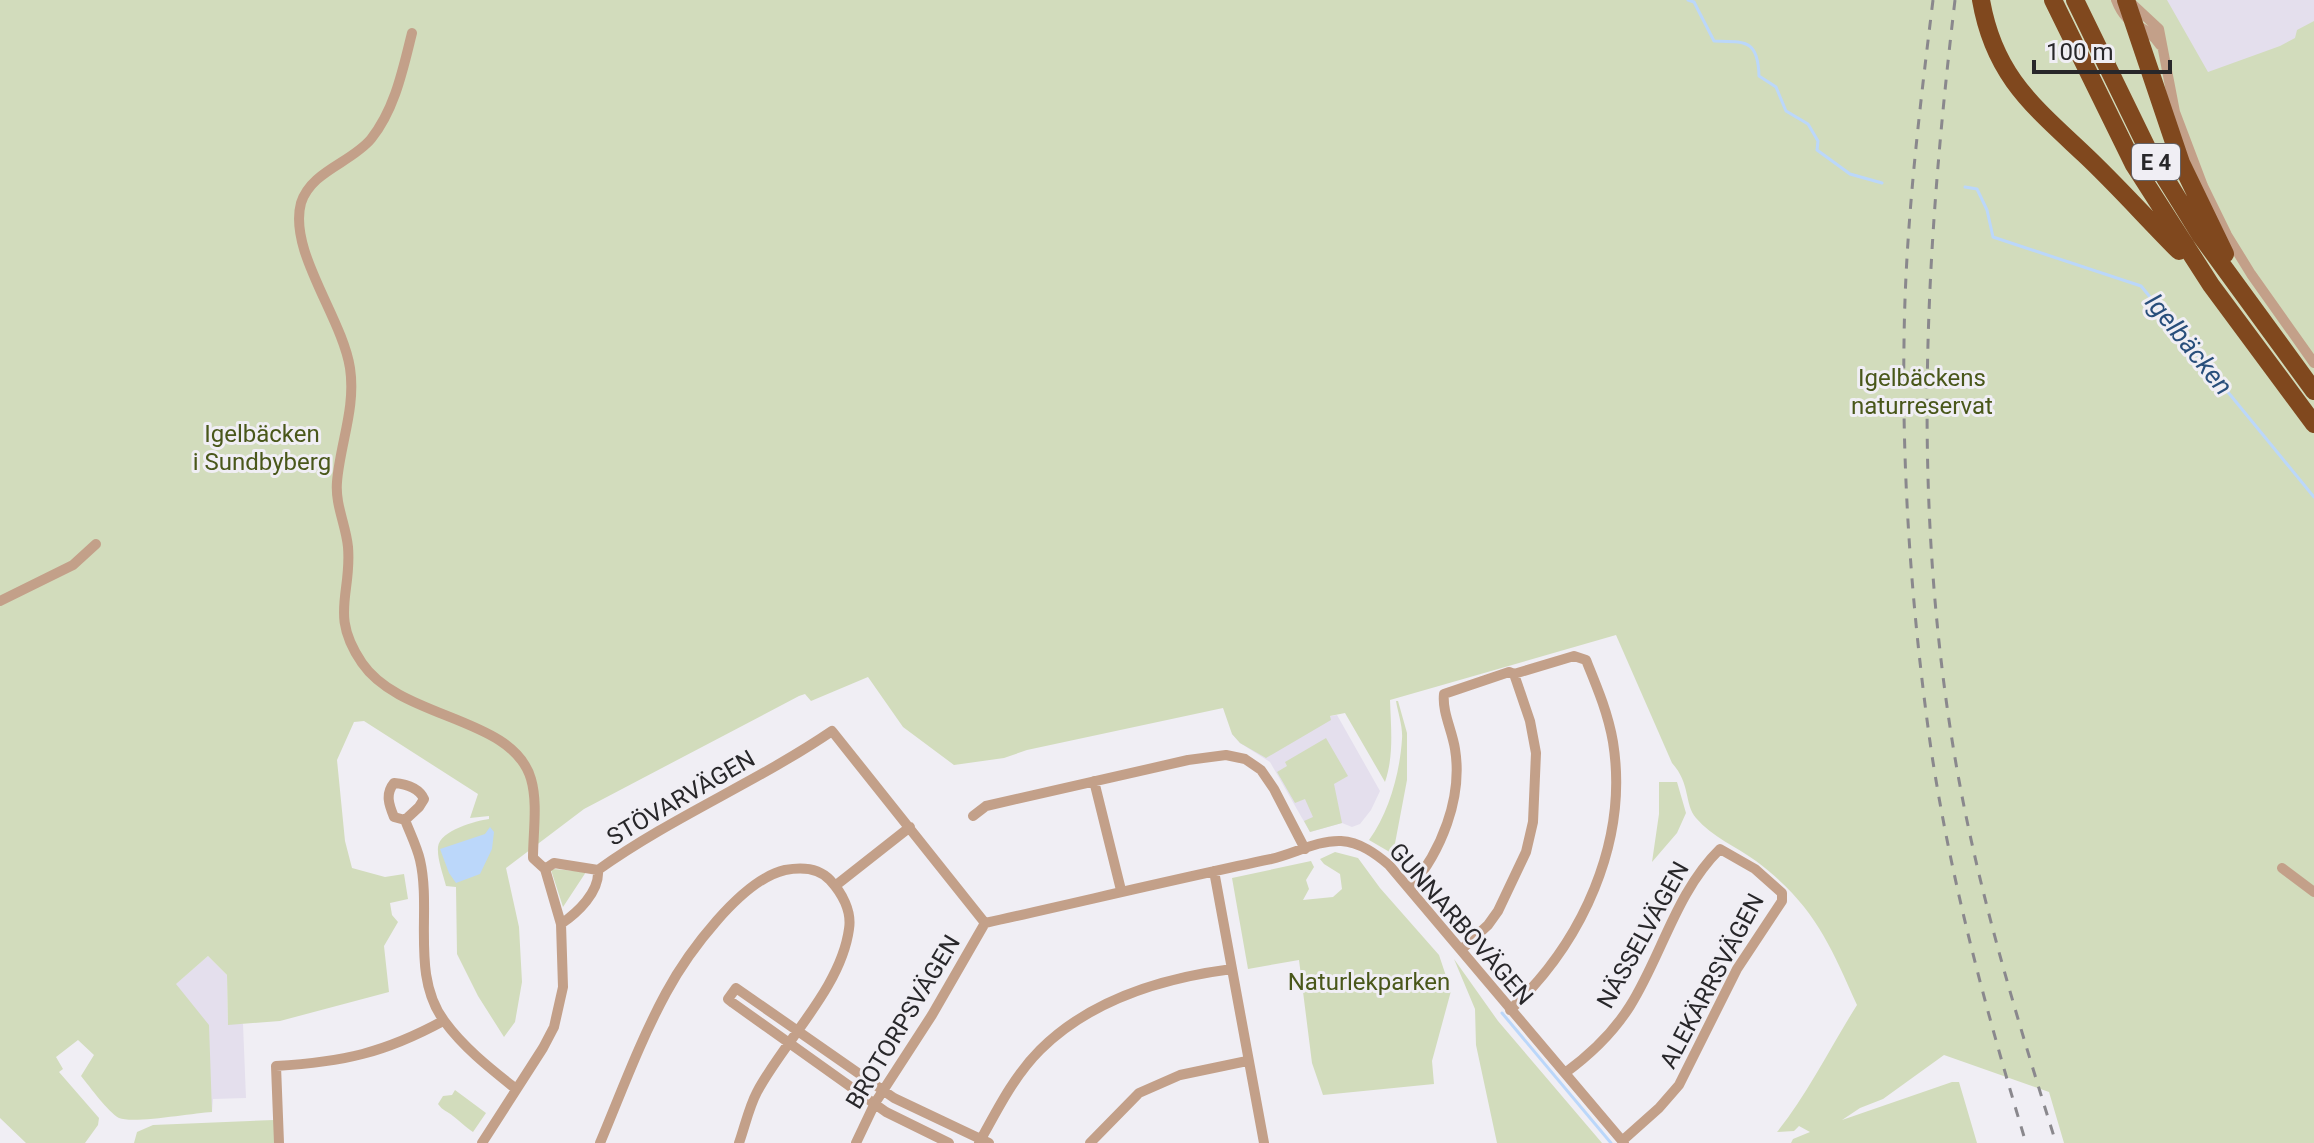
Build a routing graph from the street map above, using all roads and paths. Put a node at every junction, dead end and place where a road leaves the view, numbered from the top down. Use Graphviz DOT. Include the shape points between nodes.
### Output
graph roads {
  1 [pos="1981,0"];
  2 [pos="2053,0"];
  3 [pos="2075,0"];
  4 [pos="2116,0"];
  5 [pos="2127,0"];
  6 [pos="2136,25"];
  7 [pos="412,33"];
  8 [pos="2163,48"];
  9 [pos="2211,285"];
  10 [pos="2256,314"];
  11 [pos="2314,363"];
  12 [pos="2314,391"];
  13 [pos="2314,424"];
  14 [pos="96,544"];
  15 [pos="0,601"];
  16 [pos="1514,674"];
  17 [pos="1094,781"];
  18 [pos="973,816"];
  19 [pos="405,820"];
  20 [pos="910,827"];
  21 [pos="1305,849"];
  22 [pos="1720,849"];
  23 [pos="2282,868"];
  24 [pos="545,869"];
  25 [pos="598,870"];
  26 [pos="1214,871"];
  27 [pos="835,886"];
  28 [pos="1410,888"];
  29 [pos="1121,890"];
  30 [pos="2314,892"];
  31 [pos="985,923"];
  32 [pos="561,924"];
  33 [pos="1462,949"];
  34 [pos="1232,969"];
  35 [pos="1510,1010"];
  36 [pos="443,1021"];
  37 [pos="798,1032"];
  38 [pos="791,1044"];
  39 [pos="1247,1061"];
  40 [pos="1565,1073"];
  41 [pos="516,1089"];
  42 [pos="882,1090"];
  43 [pos="875,1103"];
  44 [pos="983,1142"];
  45 [pos="1623,1142"];
  46 [pos="279,1143"];
  47 [pos="482,1143"];
  48 [pos="600,1143"];
  49 [pos="739,1143"];
  50 [pos="856,1143"];
  51 [pos="949,1143"];
  52 [pos="1090,1143"];
  53 [pos="1264,1143"];
  1 -- 9 [label="highway" via="1996,51 2029,103"];
  2 -- 9 [label="highway, E 4" via="2134,165"];
  3 -- 10 [label="highway, E 4" via="2149,152"];
  4 -- 6 [label="street" via="2124,18"];
  5 -- 6 [label="highway"];
  5 -- 8 [label="street" via="2155,23"];
  6 -- 8 [label="street" via="2153,34"];
  6 -- 10 [label="highway" via="2181,163"];
  7 -- 24 [label="street" via="378,130 313,183 300,206 301,244 350,368 348,434 337,490 348,544 342,612 359,659 381,684 517,753 532,783 533,858"];
  8 -- 11 [label="street" via="2175,112 2203,186 2251,274"];
  9 -- 13 [label="highway, E 4"];
  10 -- 12 [label="highway, E 4"];
  14 -- 15 [label="street" via="57,575"];
  16 -- 28 [label="street" via="1444,694 1455,750 1455,786 1432,859"];
  16 -- 33 [label="street" via="1536,753 1533,822 1526,852 1498,911"];
  16 -- 35 [label="street" via="1574,656 1586,660 1604,706 1614,761 1614,819 1601,876 1581,920 1535,987"];
  17 -- 18 [label="street" via="986,806"];
  17 -- 21 [label="street" via="1208,756 1245,759 1274,789"];
  17 -- 29 [label="street"];
  19 -- 36 [label="street" via="420,860 426,970"];
  20 -- 25 [label="street, STÖVARVÄGEN" via="832,731"];
  20 -- 27 [label="street"];
  20 -- 31 [label="street"];
  21 -- 26 [label="street, GUNNARBOVÄGEN"];
  21 -- 28 [label="street, GUNNARBOVÄGEN" via="1328,841 1359,845 1375,853"];
  22 -- 40 [label="street, NÄSSELVÄGEN" via="1681,903 1630,1006 1605,1040"];
  22 -- 45 [label="street, ALEKÄRRSVÄGEN" via="1755,869 1782,893 1782,901 1737,969 1679,1085"];
  23 -- 30 [label="street"];
  24 -- 25 [label="street, STÖVARVÄGEN" via="554,863"];
  24 -- 32 [label="street"];
  25 -- 32 [label="street" via="595,887 576,914"];
  26 -- 29 [label="street, GUNNARBOVÄGEN"];
  26 -- 34 [label="street"];
  27 -- 37 [label="street" via="846,903 849,929 838,964"];
  27 -- 48 [label="street" via="827,876 798,867 754,885 723,912 667,992"];
  28 -- 33 [label="street, GUNNARBOVÄGEN"];
  29 -- 31 [label="street, GUNNARBOVÄGEN"];
  31 -- 42 [label="street, BROTORPSVÄGEN"];
  32 -- 41 [label="street" via="560,1005 554,1027"];
  33 -- 35 [label="street, GUNNARBOVÄGEN"];
  34 -- 39 [label="street"];
  34 -- 44 [label="street" via="1162,982 1076,1019 1020,1073"];
  35 -- 40 [label="street, GUNNARBOVÄGEN"];
  36 -- 41 [label="street"];
  36 -- 46 [label="street" via="370,1054 276,1066"];
  37 -- 38 [label="street"];
  37 -- 38 [label="street" via="736,988 728,999"];
  37 -- 42 [label="street"];
  38 -- 43 [label="street"];
  38 -- 49 [label="street" via="757,1092"];
  39 -- 52 [label="street" via="1180,1075 1139,1093"];
  39 -- 53 [label="street"];
  40 -- 45 [label="street, GUNNARBOVÄGEN"];
  41 -- 47 [label="street"];
  42 -- 43 [label="street, BROTORPSVÄGEN"];
  42 -- 44 [label="street"];
  43 -- 50 [label="street, BROTORPSVÄGEN"];
  43 -- 51 [label="street"];
}
